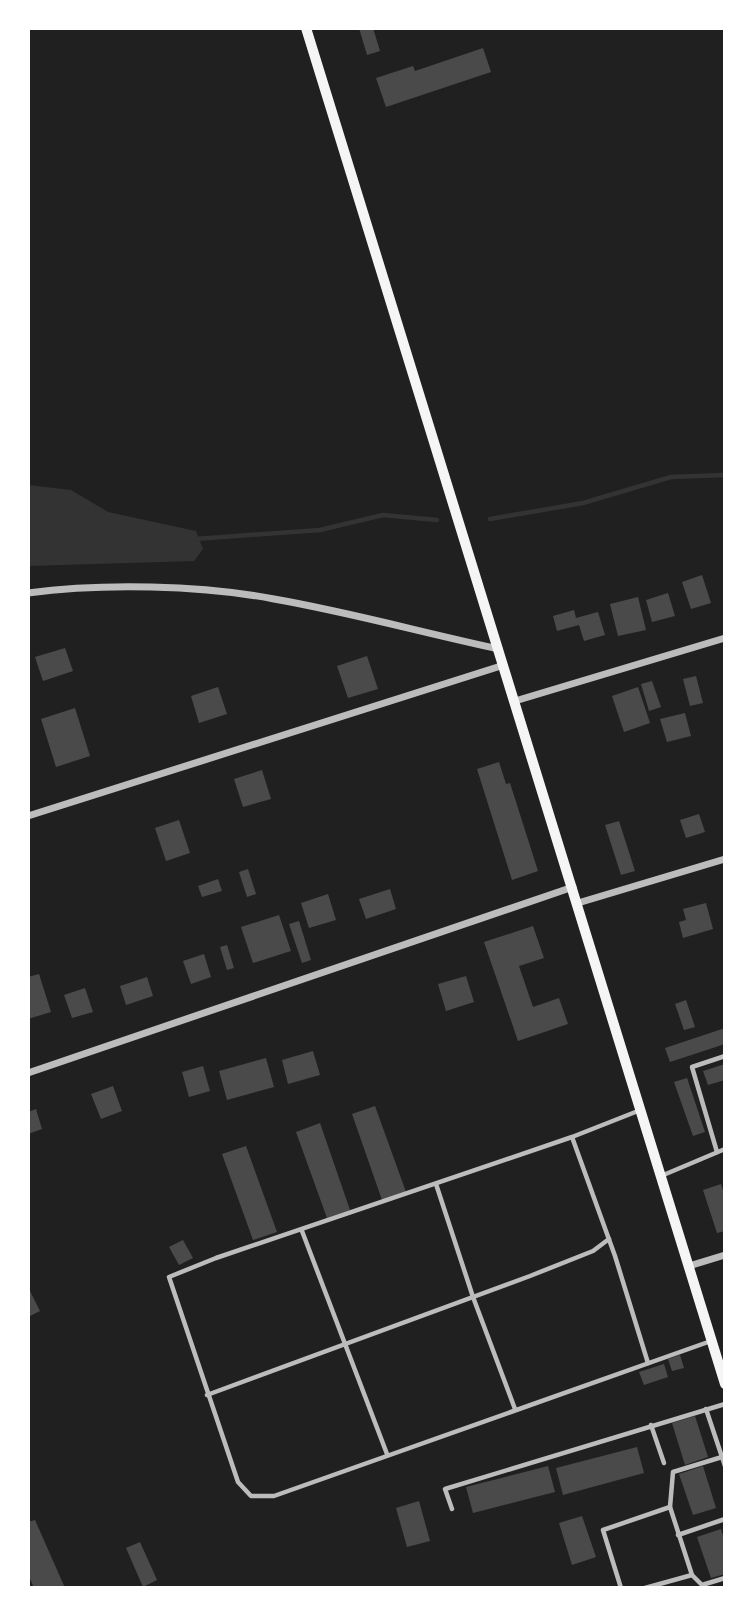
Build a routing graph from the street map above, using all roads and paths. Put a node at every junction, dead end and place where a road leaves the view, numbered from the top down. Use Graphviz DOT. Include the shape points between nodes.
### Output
graph roads {
  1 [pos="306,28"];
  2 [pos="28,593"];
  3 [pos="725,638"];
  4 [pos="499,649"];
  5 [pos="504,665"];
  6 [pos="516,701"];
  7 [pos="28,816"];
  8 [pos="725,859"];
  9 [pos="574,887"];
  10 [pos="578,903"];
  11 [pos="725,1056"];
  12 [pos="28,1073"];
  13 [pos="639,1110"];
  14 [pos="572,1137"];
  15 [pos="725,1149"];
  16 [pos="717,1152"];
  17 [pos="660,1177"];
  18 [pos="436,1184"];
  19 [pos="302,1231"];
  20 [pos="609,1239"];
  21 [pos="725,1255"];
  22 [pos="689,1266"];
  23 [pos="472,1297"];
  24 [pos="712,1341"];
  25 [pos="346,1344"];
  26 [pos="648,1363"];
  27 [pos="725,1384"];
  28 [pos="207,1395"];
  29 [pos="725,1404"];
  30 [pos="515,1409"];
  31 [pos="706,1409"];
  32 [pos="651,1425"];
  33 [pos="387,1454"];
  34 [pos="722,1457"];
  35 [pos="664,1463"];
  36 [pos="725,1466"];
  37 [pos="670,1507"];
  38 [pos="452,1509"];
  39 [pos="725,1519"];
  40 [pos="678,1535"];
  41 [pos="692,1575"];
  42 [pos="725,1578"];
  43 [pos="621,1588"];
  44 [pos="645,1588"];
  1 -- 4 [label="main road"];
  2 -- 4 [label="street" via="63,588 186,590 272,598"];
  3 -- 6 [label="street"];
  4 -- 5 [label="main road"];
  5 -- 6 [label="main road"];
  5 -- 7 [label="street"];
  6 -- 9 [label="main road"];
  8 -- 10 [label="street"];
  9 -- 10 [label="main road"];
  9 -- 12 [label="street"];
  10 -- 13 [label="main road"];
  11 -- 16 [label="lane" via="692,1067"];
  13 -- 14 [label="lane"];
  13 -- 17 [label="main road"];
  14 -- 18 [label="lane"];
  14 -- 20 [label="lane"];
  15 -- 16 [label="lane"];
  16 -- 17 [label="lane"];
  17 -- 22 [label="main road"];
  18 -- 19 [label="lane"];
  18 -- 23 [label="lane"];
  19 -- 25 [label="lane"];
  19 -- 28 [label="lane" via="169,1277"];
  20 -- 23 [label="lane" via="593,1251"];
  20 -- 26 [label="lane"];
  21 -- 22 [label="street"];
  22 -- 24 [label="main road"];
  23 -- 25 [label="lane"];
  23 -- 30 [label="lane"];
  24 -- 26 [label="lane"];
  24 -- 27 [label="main road"];
  25 -- 28 [label="lane"];
  25 -- 33 [label="lane"];
  26 -- 30 [label="lane"];
  28 -- 33 [label="lane" via="238,1482 251,1496 274,1496"];
  29 -- 31 [label="lane"];
  30 -- 33 [label="lane"];
  31 -- 32 [label="lane"];
  31 -- 34 [label="lane"];
  32 -- 35 [label="lane"];
  32 -- 38 [label="lane" via="445,1489"];
  34 -- 36 [label="lane"];
  34 -- 37 [label="lane" via="673,1472"];
  37 -- 40 [label="lane"];
  37 -- 43 [label="lane" via="603,1530"];
  39 -- 40 [label="lane"];
  40 -- 41 [label="lane"];
  41 -- 42 [label="lane" via="702,1585"];
  41 -- 44 [label="lane"];
}
